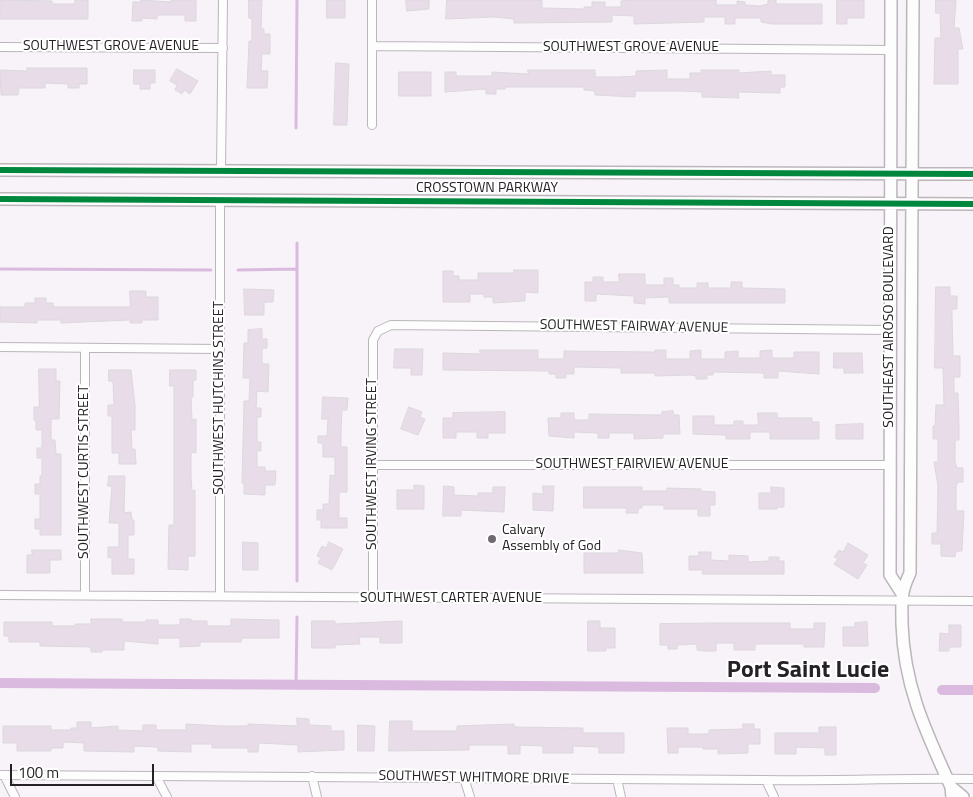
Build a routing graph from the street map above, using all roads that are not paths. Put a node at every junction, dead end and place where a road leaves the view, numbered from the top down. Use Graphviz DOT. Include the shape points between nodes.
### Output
graph roads {
  1 [pos="222,0"];
  2 [pos="372,0"];
  3 [pos="892,0"];
  4 [pos="913,0"];
  5 [pos="372,46"];
  6 [pos="0,47"];
  7 [pos="222,48"];
  8 [pos="891,50"];
  9 [pos="372,125"];
  10 [pos="0,170"];
  11 [pos="221,170"];
  12 [pos="890,173"];
  13 [pos="912,174"];
  14 [pos="973,174"];
  15 [pos="0,199"];
  16 [pos="220,200"];
  17 [pos="891,203"];
  18 [pos="912,203"];
  19 [pos="973,204"];
  20 [pos="890,330"];
  21 [pos="378,331"];
  22 [pos="0,347"];
  23 [pos="85,348"];
  24 [pos="220,349"];
  25 [pos="373,465"];
  26 [pos="890,465"];
  27 [pos="0,595"];
  28 [pos="86,595"];
  29 [pos="220,596"];
  30 [pos="901,596"];
  31 [pos="373,598"];
  32 [pos="973,601"];
  33 [pos="2,775"];
  34 [pos="312,776"];
  35 [pos="157,778"];
  36 [pos="464,778"];
  37 [pos="618,779"];
  38 [pos="973,779"];
  39 [pos="766,780"];
  40 [pos="950,788"];
  41 [pos="15,797"];
  42 [pos="167,797"];
  43 [pos="317,797"];
  44 [pos="470,797"];
  45 [pos="621,797"];
  46 [pos="774,797"];
  47 [pos="963,797"];
  1 -- 7 [label="street"];
  2 -- 5 [label="street"];
  3 -- 8 [label="main road, SOUTHEAST AIROSO BOULEVARD"];
  4 -- 13 [label="main road, SOUTHEAST AIROSO BOULEVARD"];
  5 -- 8 [label="street, SOUTHWEST GROVE AVENUE"];
  5 -- 9 [label="street"];
  6 -- 7 [label="street, SOUTHWEST GROVE AVENUE"];
  7 -- 11 [label="street"];
  8 -- 12 [label="main road, SOUTHEAST AIROSO BOULEVARD"];
  10 -- 11 [label="main road, CROSSTOWN PARKWAY"];
  11 -- 12 [label="main road, CROSSTOWN PARKWAY"];
  12 -- 13 [label="main road, CROSSTOWN PARKWAY"];
  12 -- 17 [label="main road, SOUTHEAST AIROSO BOULEVARD"];
  13 -- 14 [label="main road, CROSSTOWN PARKWAY"];
  13 -- 18 [label="main road, SOUTHEAST AIROSO BOULEVARD"];
  15 -- 16 [label="main road, CROSSTOWN PARKWAY"];
  16 -- 17 [label="main road, CROSSTOWN PARKWAY"];
  16 -- 24 [label="street, SOUTHWEST HUTCHINS STREET"];
  17 -- 18 [label="main road, CROSSTOWN PARKWAY"];
  17 -- 20 [label="main road, SOUTHEAST AIROSO BOULEVARD"];
  18 -- 19 [label="main road, CROSSTOWN PARKWAY"];
  18 -- 30 [label="main road, SOUTHEAST AIROSO BOULEVARD" via="910,573"];
  20 -- 21 [label="street, SOUTHWEST FAIRWAY AVENUE" via="391,325"];
  20 -- 26 [label="main road, SOUTHEAST AIROSO BOULEVARD"];
  21 -- 25 [label="street, SOUTHWEST IRVING STREET" via="373,340"];
  22 -- 23 [label="street"];
  23 -- 24 [label="street"];
  23 -- 28 [label="street, SOUTHWEST CURTIS STREET"];
  24 -- 29 [label="street, SOUTHWEST HUTCHINS STREET"];
  25 -- 26 [label="street, SOUTHWEST FAIRVIEW AVENUE"];
  25 -- 31 [label="street, SOUTHWEST IRVING STREET"];
  26 -- 30 [label="main road, SOUTHEAST AIROSO BOULEVARD" via="890,575"];
  27 -- 28 [label="street, SOUTHWEST CARTER AVENUE"];
  28 -- 29 [label="street, SOUTHWEST CARTER AVENUE"];
  29 -- 31 [label="street, SOUTHWEST CARTER AVENUE"];
  30 -- 31 [label="street, SOUTHWEST CARTER AVENUE"];
  30 -- 32 [label="street, SOUTHWEST CARTER AVENUE"];
  30 -- 40 [label="main road, SOUTHEAST AIROSO BOULEVARD" via="905,665 916,708"];
  33 -- 35 [label="street, SOUTHWEST WHITMORE DRIVE"];
  33 -- 41 [label="street"];
  34 -- 35 [label="street, SOUTHWEST WHITMORE DRIVE"];
  34 -- 36 [label="street, SOUTHWEST WHITMORE DRIVE"];
  34 -- 43 [label="street"];
  35 -- 42 [label="street"];
  36 -- 37 [label="street, SOUTHWEST WHITMORE DRIVE"];
  36 -- 44 [label="street"];
  37 -- 39 [label="street, SOUTHWEST WHITMORE DRIVE"];
  37 -- 45 [label="street"];
  38 -- 40 [label="street, SOUTHWEST WHITMORE DRIVE"];
  39 -- 40 [label="street, SOUTHWEST WHITMORE DRIVE"];
  39 -- 46 [label="street"];
  40 -- 47 [label="main road, SOUTHEAST AIROSO BOULEVARD"];
}
